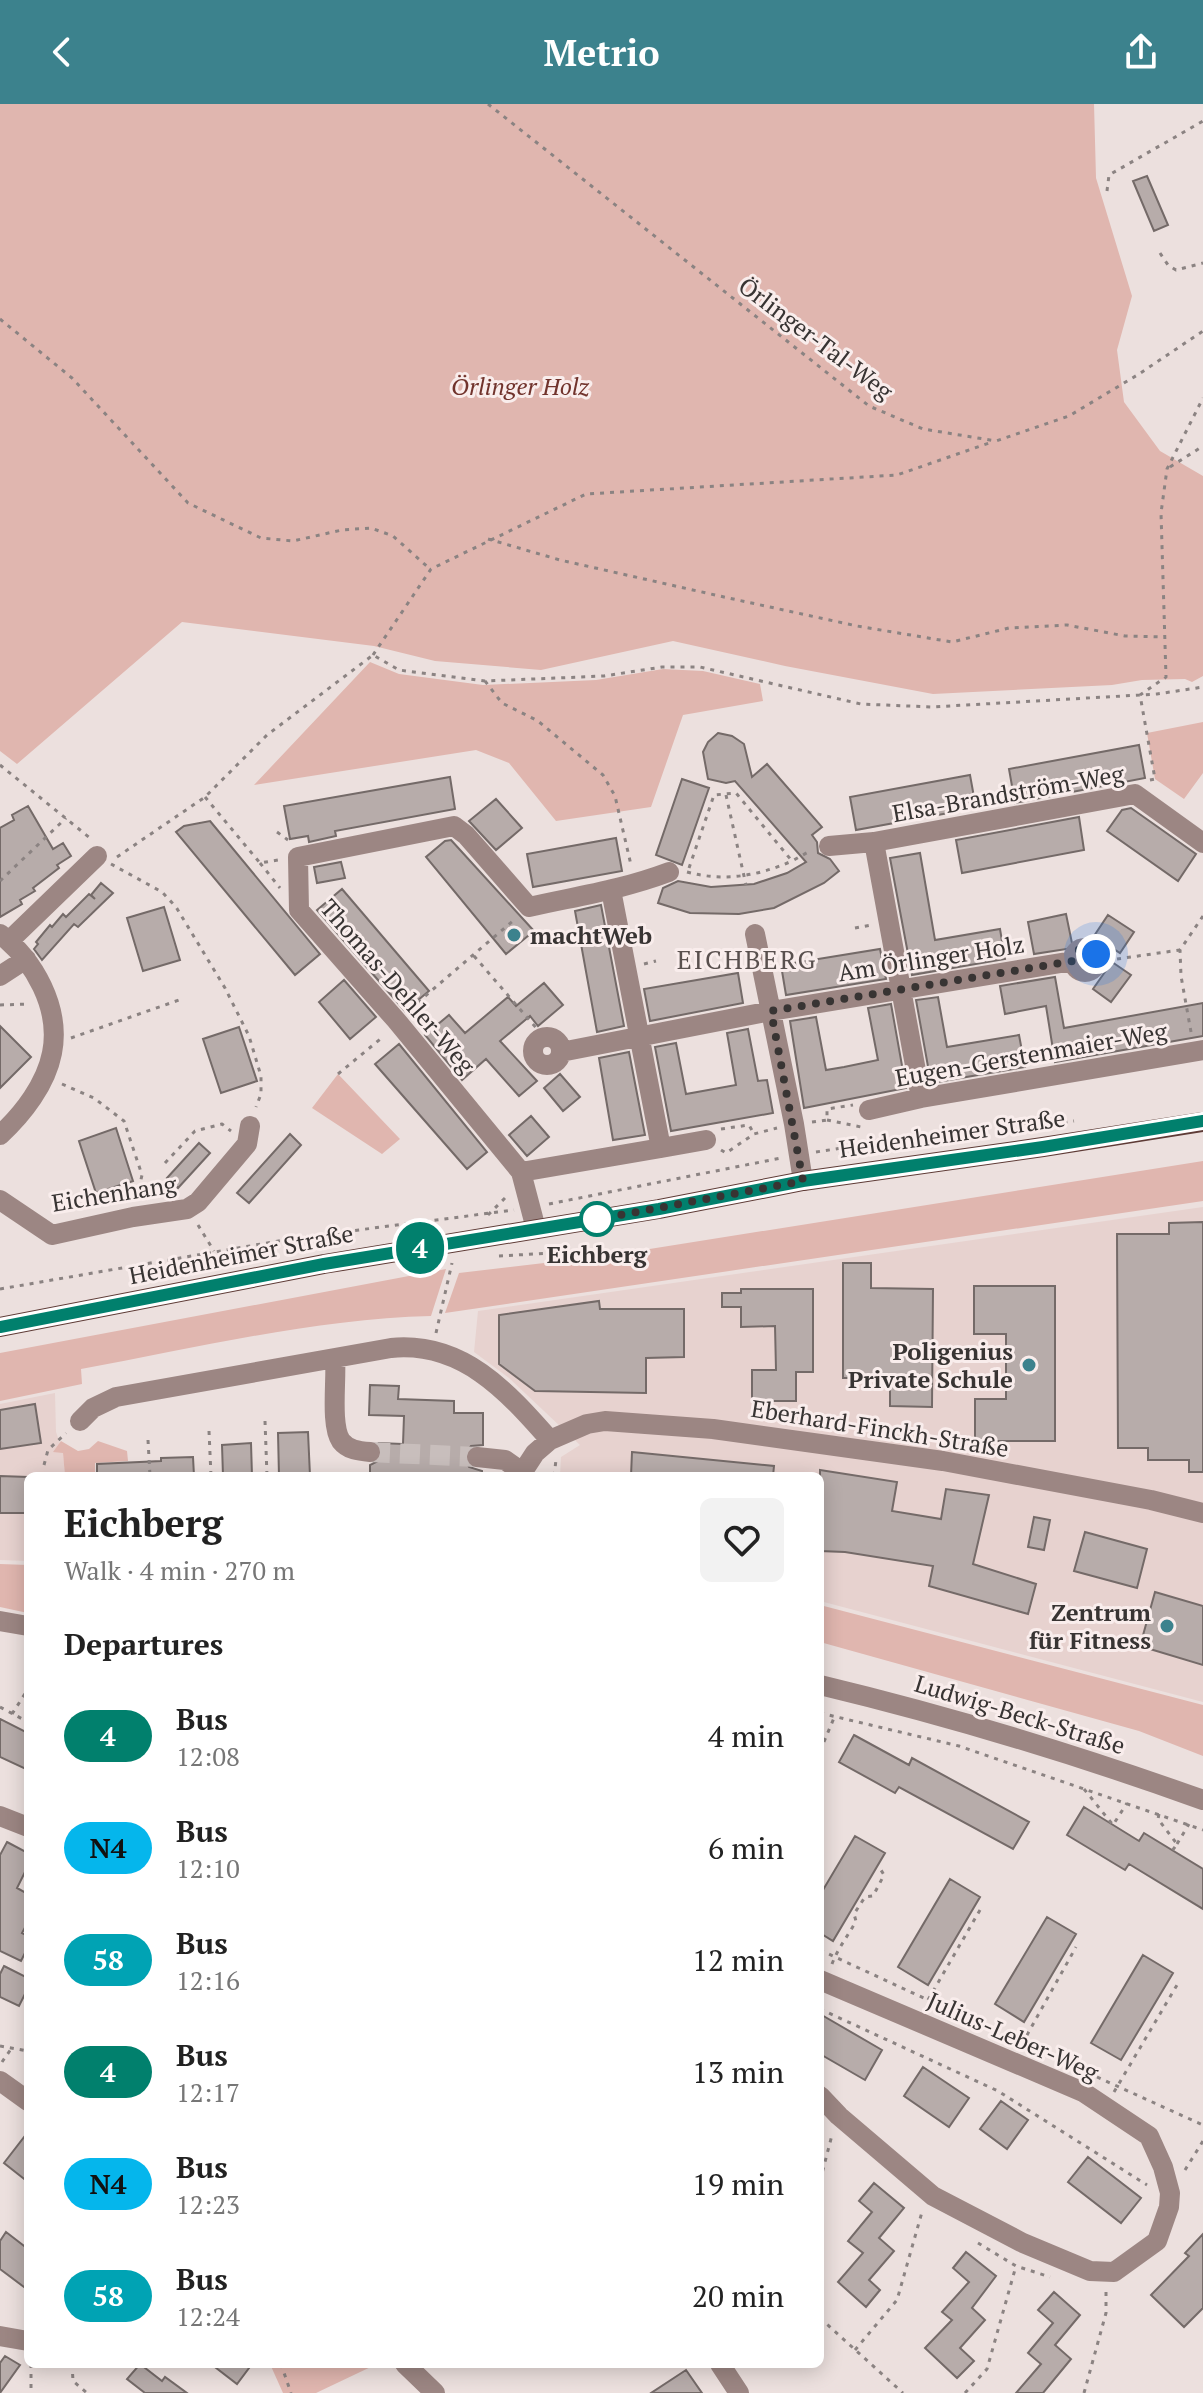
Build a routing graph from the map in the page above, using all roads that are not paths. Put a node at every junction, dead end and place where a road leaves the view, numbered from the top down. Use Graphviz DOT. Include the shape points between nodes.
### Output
graph roads {
  1 [pos="874,842"];
  2 [pos="1203,843"];
  3 [pos="829,846"];
  4 [pos="97,856"];
  5 [pos="678,872"];
  6 [pos="611,890"];
  7 [pos="755,934"];
  8 [pos="5,937"];
  9 [pos="1098,958"];
  10 [pos="26,959"];
  11 [pos="0,976"];
  12 [pos="900,989"];
  13 [pos="771,1011"];
  14 [pos="544,1037"];
  15 [pos="1198,1045"];
  16 [pos="640,1048"];
  17 [pos="921,1098"];
  18 [pos="869,1110"];
  19 [pos="1203,1122"];
  20 [pos="0,1135"];
  21 [pos="249,1135"];
  22 [pos="706,1140"];
  23 [pos="661,1148"];
  24 [pos="522,1176"];
  25 [pos="803,1181"];
  26 [pos="0,1200"];
  27 [pos="536,1229"];
  28 [pos="0,1327"];
  29 [pos="335,1358"];
  30 [pos="80,1421"];
  31 [pos="550,1440"];
  32 [pos="370,1452"];
  33 [pos="477,1457"];
  34 [pos="519,1472"];
  35 [pos="522,1472"];
  36 [pos="1203,1513"];
  37 [pos="0,1621"];
  38 [pos="24,1625"];
  39 [pos="824,1686"];
  40 [pos="1203,1800"];
  41 [pos="0,1816"];
  42 [pos="24,1825"];
  43 [pos="824,1982"];
  44 [pos="0,2081"];
  45 [pos="24,2098"];
  46 [pos="824,2100"];
  47 [pos="0,2336"];
  48 [pos="24,2340"];
  49 [pos="409,2368"];
  50 [pos="723,2368"];
  51 [pos="435,2393"];
  52 [pos="739,2393"];
  1 -- 2 [label="street, Elsa-Brandström-Weg" via="1135,794"];
  1 -- 3 [label="street"];
  1 -- 12 [label="street, Elsa-Brandström-Weg"];
  4 -- 8 [label="street"];
  5 -- 6 [label="street"];
  6 -- 16 [label="street"];
  6 -- 24 [label="street, Thomas-Dehler-Weg" via="529,907 454,826 341,847 294,850 299,910"];
  7 -- 13 [label="street"];
  8 -- 10 [label="street"];
  9 -- 12 [label="street, Am Örlinger Holz" via="1096,967 1085,972 1073,961"];
  10 -- 11 [label="street"];
  10 -- 20 [label="street" via="49,1003 52,1053 19,1118"];
  12 -- 13 [label="street, Am Örlinger Holz"];
  12 -- 17 [label="street, Elsa-Brandström-Weg"];
  13 -- 16 [label="street, Am Örlinger Holz"];
  13 -- 25 [label="street"];
  14 -- 16 [label="street, Am Örlinger Holz" via="533,1053 538,1062 551,1065 561,1052"];
  15 -- 17 [label="street, Eugen-Gerstenmaier-Weg"];
  16 -- 23 [label="street"];
  17 -- 18 [label="street, Eugen-Gerstenmaier-Weg"];
  19 -- 25 [label="main road, Heidenheimer Straße"];
  21 -- 26 [label="street, Eichenhang" via="187,1209 52,1235"];
  22 -- 23 [label="street"];
  23 -- 24 [label="street"];
  24 -- 27 [label="street, Thomas-Dehler-Weg"];
  25 -- 27 [label="main road, Heidenheimer Straße"];
  27 -- 28 [label="main road, Heidenheimer Straße"];
  29 -- 30 [label="street" via="116,1397"];
  29 -- 31 [label="street" via="391,1348 433,1348 491,1379"];
  29 -- 32 [label="street" via="340,1440 354,1451"];
  31 -- 35 [label="street, Eberhard-Finckh-Straße"];
  31 -- 36 [label="street, Eberhard-Finckh-Straße" via="605,1421 713,1429 943,1461"];
  33 -- 34 [label="street" via="505,1460"];
  37 -- 38 [label="street"];
  39 -- 40 [label="street, Ludwig-Beck-Straße" via="953,1720"];
  41 -- 42 [label="street"];
  43 -- 46 [label="street, Julius-Leber-Weg" via="918,2023 1018,2053 1149,2136 1170,2196 1157,2241 1114,2272 1090,2271 1023,2243 933,2196"];
  44 -- 45 [label="street"];
  47 -- 48 [label="street"];
  49 -- 51 [label="street"];
  50 -- 52 [label="street"];
}
